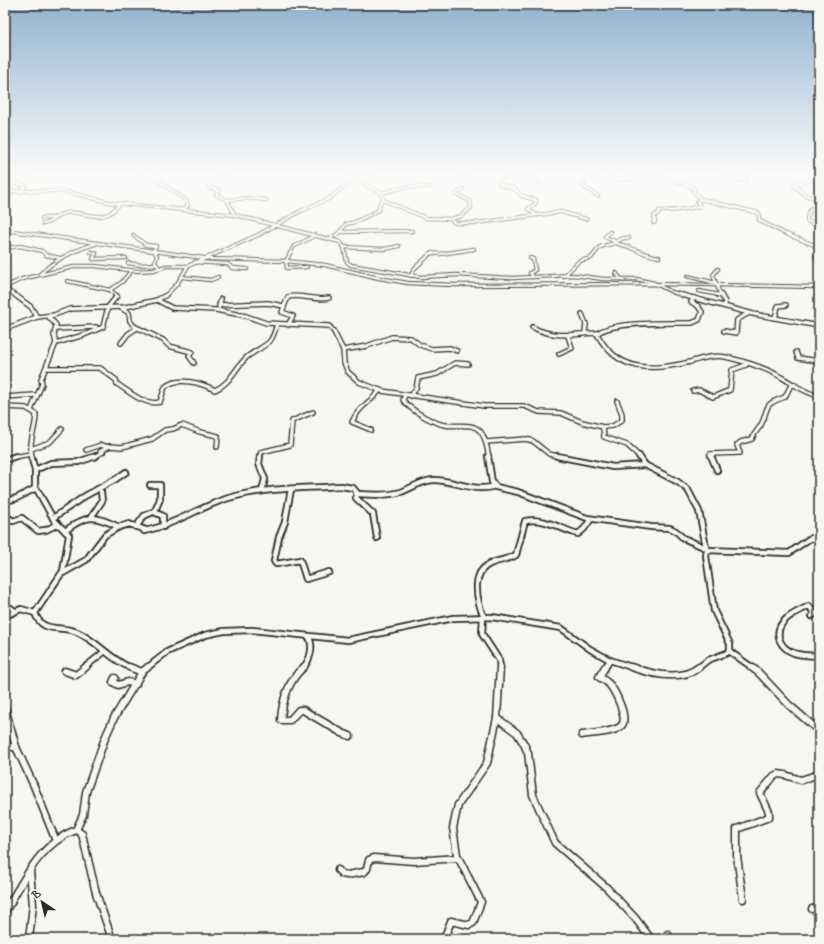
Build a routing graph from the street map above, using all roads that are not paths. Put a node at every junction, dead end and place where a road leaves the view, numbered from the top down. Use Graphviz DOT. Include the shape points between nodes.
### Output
graph roads {
  1 [pos="59,216"];
  2 [pos="239,216"];
  3 [pos="292,216"];
  4 [pos="366,216"];
  5 [pos="421,216"];
  6 [pos="461,216"];
  7 [pos="528,216"];
  8 [pos="578,216"];
  9 [pos="654,216"];
  10 [pos="758,216"];
  11 [pos="806,216"];
  12 [pos="42,218"];
  13 [pos="56,218"];
  14 [pos="451,219"];
  15 [pos="586,219"];
  16 [pos="653,223"];
  17 [pos="43,224"];
  18 [pos="277,225"];
  19 [pos="819,226"];
  20 [pos="5,230"];
  21 [pos="412,231"];
  22 [pos="340,232"];
  23 [pos="610,232"];
  24 [pos="133,235"];
  25 [pos="315,235"];
  26 [pos="629,238"];
  27 [pos="329,239"];
  28 [pos="615,243"];
  29 [pos="97,244"];
  30 [pos="399,246"];
  31 [pos="344,247"];
  32 [pos="6,248"];
  33 [pos="819,248"];
  34 [pos="474,249"];
  35 [pos="91,252"];
  36 [pos="155,252"];
  37 [pos="819,254"];
  38 [pos="659,257"];
  39 [pos="60,258"];
  40 [pos="126,258"];
  41 [pos="202,258"];
  42 [pos="530,258"];
  43 [pos="102,259"];
  44 [pos="286,261"];
  45 [pos="819,261"];
  46 [pos="194,262"];
  47 [pos="128,263"];
  48 [pos="156,264"];
  49 [pos="95,266"];
  50 [pos="188,266"];
  51 [pos="307,267"];
  52 [pos="159,268"];
  53 [pos="247,268"];
  54 [pos="718,269"];
  55 [pos="131,271"];
  56 [pos="616,273"];
  57 [pos="40,275"];
  58 [pos="412,276"];
  59 [pos="564,276"];
  60 [pos="687,276"];
  61 [pos="182,277"];
  62 [pos="218,277"];
  63 [pos="533,277"];
  64 [pos="621,279"];
  65 [pos="67,281"];
  66 [pos="656,284"];
  67 [pos="717,284"];
  68 [pos="819,287"];
  69 [pos="5,288"];
  70 [pos="110,290"];
  71 [pos="698,291"];
  72 [pos="720,295"];
  73 [pos="329,298"];
  74 [pos="694,298"];
  75 [pos="221,299"];
  76 [pos="157,300"];
  77 [pos="219,305"];
  78 [pos="786,305"];
  79 [pos="284,306"];
  80 [pos="725,306"];
  81 [pos="108,307"];
  82 [pos="121,308"];
  83 [pos="216,310"];
  84 [pos="749,313"];
  85 [pos="582,314"];
  86 [pos="48,316"];
  87 [pos="37,317"];
  88 [pos="775,318"];
  89 [pos="276,324"];
  90 [pos="288,325"];
  91 [pos="819,326"];
  92 [pos="103,327"];
  93 [pos="532,327"];
  94 [pos="137,328"];
  95 [pos="5,329"];
  96 [pos="56,329"];
  97 [pos="724,331"];
  98 [pos="585,332"];
  99 [pos="597,333"];
  100 [pos="568,336"];
  101 [pos="56,343"];
  102 [pos="121,343"];
  103 [pos="344,350"];
  104 [pos="456,351"];
  105 [pos="796,352"];
  106 [pos="559,354"];
  107 [pos="819,361"];
  108 [pos="194,363"];
  109 [pos="468,364"];
  110 [pos="748,365"];
  111 [pos="46,368"];
  112 [pos="794,384"];
  113 [pos="380,390"];
  114 [pos="693,391"];
  115 [pos="35,395"];
  116 [pos="405,396"];
  117 [pos="411,396"];
  118 [pos="819,396"];
  119 [pos="5,397"];
  120 [pos="617,401"];
  121 [pos="5,407"];
  122 [pos="31,410"];
  123 [pos="313,412"];
  124 [pos="603,427"];
  125 [pos="62,429"];
  126 [pos="371,430"];
  127 [pos="486,442"];
  128 [pos="108,447"];
  129 [pos="217,447"];
  130 [pos="86,450"];
  131 [pos="31,451"];
  132 [pos="5,460"];
  133 [pos="645,465"];
  134 [pos="35,470"];
  135 [pos="717,470"];
  136 [pos="126,472"];
  137 [pos="150,485"];
  138 [pos="495,486"];
  139 [pos="36,488"];
  140 [pos="291,489"];
  141 [pos="262,491"];
  142 [pos="101,492"];
  143 [pos="356,494"];
  144 [pos="5,501"];
  145 [pos="154,512"];
  146 [pos="5,515"];
  147 [pos="92,516"];
  148 [pos="54,518"];
  149 [pos="591,519"];
  150 [pos="58,524"];
  151 [pos="118,527"];
  152 [pos="136,527"];
  153 [pos="163,527"];
  154 [pos="66,531"];
  155 [pos="819,536"];
  156 [pos="377,538"];
  157 [pos="706,548"];
  158 [pos="329,572"];
  159 [pos="63,573"];
  160 [pos="5,604"];
  161 [pos="15,611"];
  162 [pos="35,613"];
  163 [pos="5,616"];
  164 [pos="812,616"];
  165 [pos="483,617"];
  166 [pos="309,637"];
  167 [pos="729,651"];
  168 [pos="104,652"];
  169 [pos="819,656"];
  170 [pos="610,660"];
  171 [pos="65,671"];
  172 [pos="142,672"];
  173 [pos="114,678"];
  174 [pos="136,684"];
  175 [pos="5,708"];
  176 [pos="497,718"];
  177 [pos="819,731"];
  178 [pos="582,735"];
  179 [pos="350,736"];
  180 [pos="5,747"];
  181 [pos="16,747"];
  182 [pos="819,774"];
  183 [pos="76,830"];
  184 [pos="56,841"];
  185 [pos="458,858"];
  186 [pos="338,870"];
  187 [pos="30,871"];
  188 [pos="743,899"];
  189 [pos="8,902"];
  190 [pos="5,912"];
  191 [pos="668,934"];
  192 [pos="29,939"];
  193 [pos="112,939"];
  194 [pos="444,939"];
  195 [pos="651,939"];
  196 [pos="662,939"];
  1 -- 13 [label="street"];
  2 -- 18 [label="street"];
  3 -- 18 [label="street"];
  4 -- 22 [label="street" via="346,224"];
  5 -- 14 [label="street"];
  6 -- 14 [label="street"];
  7 -- 14 [label="street" via="477,223 455,223"];
  8 -- 15 [label="street"];
  9 -- 16 [label="street"];
  10 -- 33 [label="street" via="761,222"];
  11 -- 19 [label="street" via="806,221"];
  12 -- 13 [label="street"];
  13 -- 17 [label="street" via="51,223"];
  18 -- 25 [label="street"];
  18 -- 41 [label="street"];
  20 -- 29 [label="street"];
  21 -- 22 [label="street"];
  22 -- 27 [label="street"];
  23 -- 28 [label="street" via="605,237"];
  24 -- 36 [label="street" via="146,245 156,246"];
  25 -- 27 [label="street"];
  25 -- 44 [label="street" via="294,246"];
  26 -- 28 [label="street"];
  27 -- 31 [label="street" via="342,243"];
  28 -- 38 [label="street"];
  28 -- 59 [label="street" via="600,247 591,258 580,261"];
  29 -- 36 [label="street"];
  29 -- 39 [label="street" via="74,250"];
  30 -- 31 [label="street" via="385,249"];
  31 -- 58 [label="street" via="347,262 351,264"];
  32 -- 39 [label="street" via="20,246 42,251 46,256"];
  34 -- 58 [label="street" via="431,253 413,269"];
  35 -- 43 [label="street" via="96,253 92,258"];
  36 -- 41 [label="street"];
  36 -- 48 [label="street"];
  37 -- 45 [label="street" via="815,257"];
  39 -- 57 [label="street"];
  40 -- 43 [label="street"];
  41 -- 44 [label="street"];
  41 -- 46 [label="street"];
  42 -- 63 [label="street" via="533,258 535,266 535,270 530,273"];
  43 -- 49 [label="street"];
  44 -- 51 [label="street" via="287,268"];
  44 -- 66 [label="street" via="325,265 379,278 431,284"];
  46 -- 50 [label="street"];
  46 -- 53 [label="street"];
  47 -- 48 [label="street"];
  48 -- 52 [label="street"];
  49 -- 55 [label="street"];
  49 -- 57 [label="street" via="78,266"];
  50 -- 52 [label="street"];
  50 -- 61 [label="street"];
  52 -- 55 [label="street"];
  54 -- 67 [label="street" via="713,275"];
  55 -- 70 [label="street" via="122,282"];
  56 -- 64 [label="street"];
  57 -- 69 [label="street" via="17,281"];
  58 -- 63 [label="street"];
  59 -- 63 [label="street"];
  59 -- 64 [label="street"];
  60 -- 67 [label="street"];
  61 -- 62 [label="street" via="211,280"];
  61 -- 76 [label="street" via="164,297"];
  64 -- 66 [label="street" via="636,279"];
  65 -- 70 [label="street"];
  66 -- 67 [label="street"];
  66 -- 74 [label="street"];
  67 -- 68 [label="street"];
  67 -- 72 [label="street"];
  69 -- 87 [label="street" via="25,301"];
  70 -- 81 [label="street" via="117,296"];
  71 -- 72 [label="street"];
  72 -- 80 [label="street"];
  73 -- 79 [label="street" via="291,296 287,298"];
  74 -- 80 [label="street"];
  74 -- 99 [label="street" via="691,302 702,312 698,320 692,323 634,324"];
  75 -- 77 [label="street"];
  76 -- 82 [label="street"];
  76 -- 83 [label="street" via="174,309"];
  77 -- 79 [label="street" via="268,303"];
  77 -- 83 [label="street"];
  78 -- 88 [label="street" via="778,306"];
  79 -- 90 [label="street" via="282,312 293,316"];
  80 -- 84 [label="street"];
  81 -- 82 [label="street"];
  81 -- 86 [label="street" via="70,309"];
  81 -- 92 [label="street"];
  82 -- 94 [label="street" via="129,313 130,321"];
  83 -- 89 [label="street"];
  84 -- 88 [label="street"];
  84 -- 97 [label="street" via="735,323 736,333"];
  85 -- 98 [label="street" via="586,324"];
  86 -- 87 [label="street"];
  86 -- 96 [label="street" via="55,323"];
  87 -- 95 [label="street"];
  88 -- 91 [label="street"];
  89 -- 90 [label="street"];
  89 -- 111 [label="street" via="271,338 262,348 247,357 219,388 215,390 199,384 173,382 164,388 160,402 153,404 141,400 117,385 116,380 100,368"];
  90 -- 103 [label="street" via="329,326"];
  92 -- 96 [label="street"];
  92 -- 101 [label="street"];
  93 -- 100 [label="street" via="544,333"];
  94 -- 102 [label="street"];
  94 -- 108 [label="street" via="164,340 168,346 192,352 189,356"];
  96 -- 101 [label="street"];
  98 -- 99 [label="street"];
  98 -- 100 [label="street"];
  99 -- 110 [label="street" via="604,348 618,358 645,367 656,368 714,356 728,357"];
  100 -- 106 [label="street" via="572,348"];
  101 -- 111 [label="street"];
  103 -- 104 [label="street" via="367,346 383,338 392,337 411,338 420,345 432,349 450,348"];
  103 -- 113 [label="street" via="344,363 348,372 359,382"];
  105 -- 107 [label="street" via="798,358"];
  109 -- 117 [label="street" via="455,363 437,374 418,378"];
  110 -- 112 [label="street"];
  110 -- 114 [label="street" via="732,370 730,390 718,396 713,397 699,390"];
  111 -- 115 [label="street" via="41,379 42,384"];
  112 -- 118 [label="street" via="809,394"];
  112 -- 135 [label="street" via="786,397 770,403 752,439 737,445 740,453 710,454"];
  113 -- 116 [label="street"];
  113 -- 126 [label="street" via="373,399 360,408 352,422"];
  115 -- 119 [label="street"];
  115 -- 122 [label="street"];
  116 -- 117 [label="street"];
  116 -- 127 [label="street" via="403,400 406,406 430,420 440,424 472,426 480,431"];
  117 -- 124 [label="street" via="477,405 524,406 539,412 561,413"];
  120 -- 124 [label="street" via="622,420 613,426"];
  121 -- 122 [label="street"];
  122 -- 131 [label="street" via="37,416 31,436"];
  123 -- 141 [label="street" via="292,421 290,445 261,452 259,464 264,479"];
  124 -- 133 [label="street" via="603,436 633,449"];
  125 -- 131 [label="street" via="50,442"];
  127 -- 133 [label="street" via="526,439 549,454 577,461 613,467"];
  127 -- 138 [label="street" via="492,482"];
  128 -- 129 [label="street" via="139,443 183,425 218,436"];
  128 -- 130 [label="street" via="101,445"];
  128 -- 134 [label="street" via="98,455 80,462 50,463"];
  131 -- 132 [label="street"];
  131 -- 134 [label="street"];
  133 -- 157 [label="street" via="688,490 699,510"];
  134 -- 139 [label="street"];
  136 -- 148 [label="street"];
  137 -- 145 [label="street" via="161,486 160,499"];
  138 -- 143 [label="street" via="488,489 473,488 434,480 418,483 396,493"];
  138 -- 149 [label="street"];
  139 -- 144 [label="street"];
  139 -- 148 [label="street"];
  140 -- 141 [label="street"];
  140 -- 143 [label="street" via="349,486"];
  140 -- 158 [label="street" via="274,561 276,564 300,560 306,579"];
  141 -- 153 [label="street" via="220,501"];
  142 -- 147 [label="street" via="102,501"];
  143 -- 156 [label="street" via="356,498 362,502 365,509 373,514"];
  145 -- 152 [label="street" via="144,516"];
  145 -- 153 [label="street" via="163,516"];
  146 -- 150 [label="street" via="13,521 22,518 31,528 40,531 46,532"];
  147 -- 151 [label="street"];
  147 -- 154 [label="street" via="78,521"];
  148 -- 150 [label="street"];
  149 -- 157 [label="street" via="670,528 683,538"];
  149 -- 165 [label="street" via="578,534 544,521 525,521 515,556 486,566 479,575 478,602"];
  150 -- 154 [label="street"];
  151 -- 152 [label="street" via="127,524"];
  151 -- 159 [label="street" via="104,534 95,549 74,569"];
  152 -- 153 [label="street" via="146,530 144,531"];
  154 -- 159 [label="street" via="68,535"];
  155 -- 157 [label="street" via="806,539 789,553"];
  157 -- 167 [label="street" via="714,611 730,644"];
  159 -- 162 [label="street"];
  160 -- 161 [label="street"];
  161 -- 162 [label="street" via="24,609"];
  161 -- 163 [label="street"];
  162 -- 168 [label="street" via="43,627 71,630 87,638"];
  164 -- 169 [label="street" via="815,614 809,606 788,616 781,624 778,637 784,649 791,653"];
  165 -- 166 [label="street" via="446,619 348,640"];
  165 -- 170 [label="street" via="561,628"];
  165 -- 176 [label="street" via="482,634 499,660"];
  166 -- 172 [label="street" via="267,630 224,631 205,635 167,652"];
  166 -- 179 [label="street" via="312,645 310,654 305,666 294,677 281,720 289,721 302,710"];
  167 -- 170 [label="street" via="708,660 696,670 675,676 652,674"];
  167 -- 177 [label="street" via="758,672 789,705"];
  168 -- 171 [label="street" via="76,675"];
  168 -- 172 [label="street" via="121,664"];
  170 -- 178 [label="street" via="599,677 613,690 622,708 624,721 617,728"];
  172 -- 174 [label="street"];
  173 -- 174 [label="street" via="113,682 118,685 128,682"];
  174 -- 183 [label="street" via="114,718 105,738 86,792 83,815"];
  175 -- 181 [label="street"];
  176 -- 185 [label="street" via="487,763 456,809 453,828"];
  176 -- 195 [label="street" via="517,733 524,744 528,753 533,796 555,843 607,888 636,918"];
  180 -- 181 [label="street"];
  181 -- 184 [label="street"];
  182 -- 188 [label="street" via="801,780 784,775 774,776 760,793 770,812 769,817 737,829 737,856"];
  183 -- 184 [label="street"];
  183 -- 193 [label="street" via="82,834 96,893"];
  184 -- 187 [label="street"];
  185 -- 186 [label="street" via="414,861 374,858 369,860 364,872 347,875"];
  185 -- 194 [label="street" via="481,902 473,923 451,921"];
  187 -- 189 [label="street"];
  187 -- 192 [label="street" via="34,904"];
  189 -- 190 [label="street"];
  191 -- 196 [label="street"];
}
